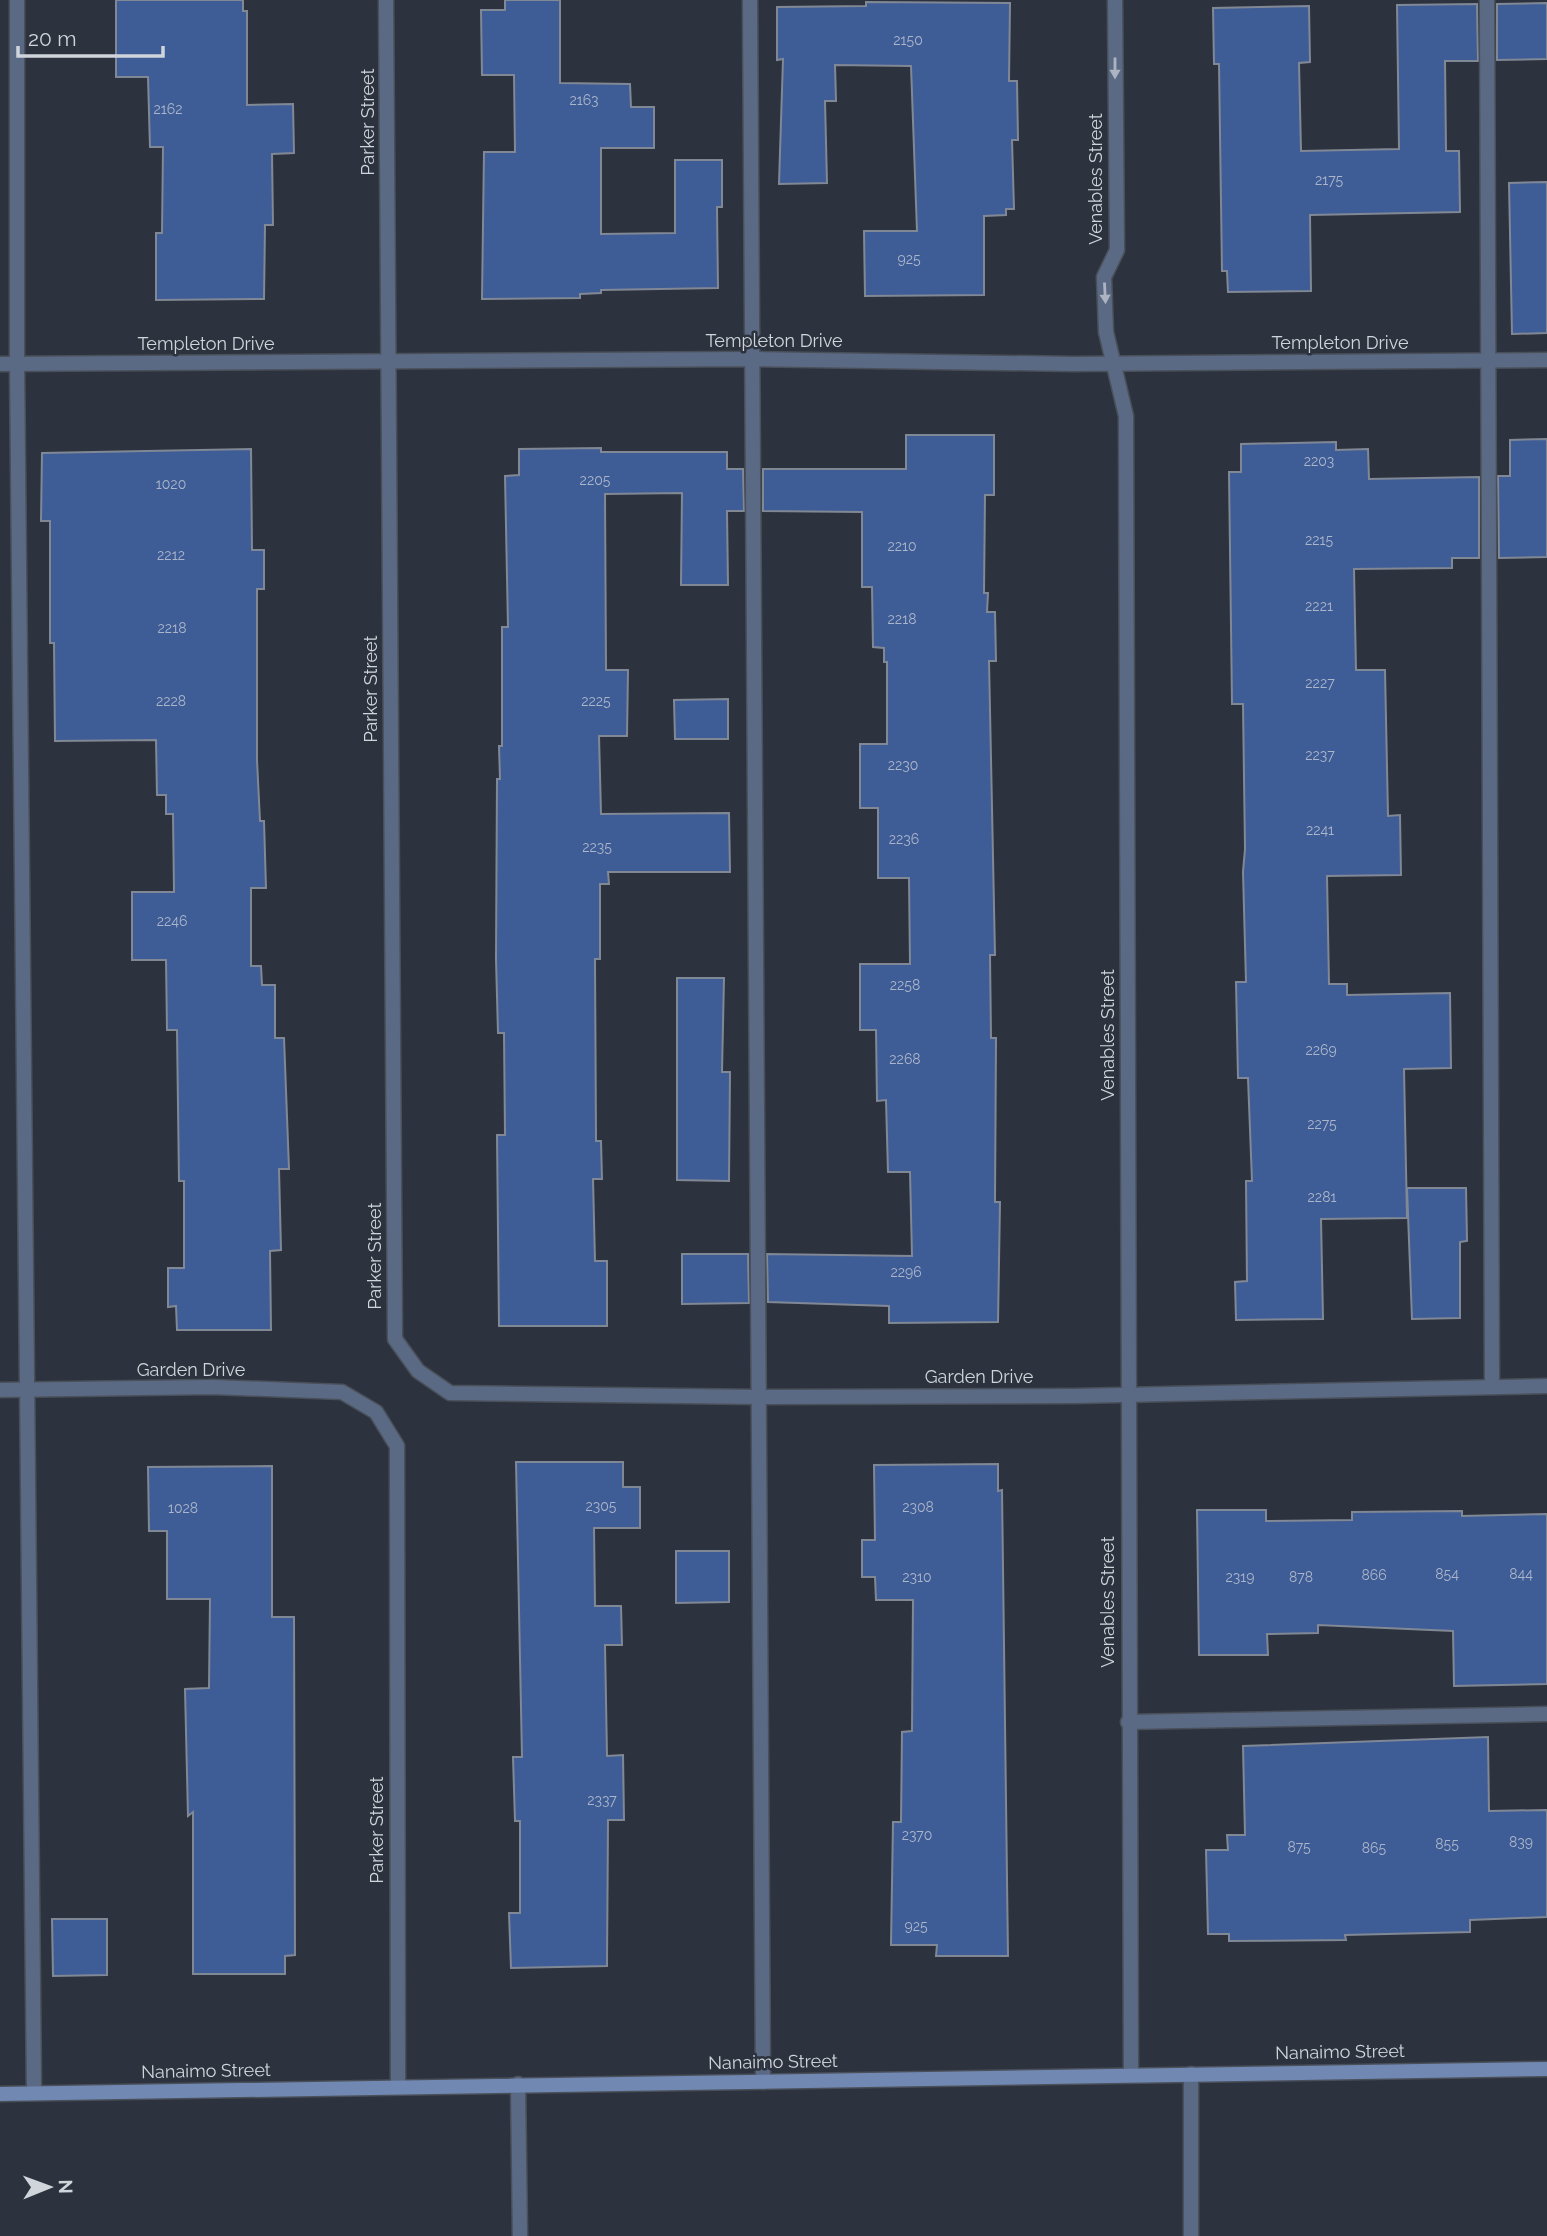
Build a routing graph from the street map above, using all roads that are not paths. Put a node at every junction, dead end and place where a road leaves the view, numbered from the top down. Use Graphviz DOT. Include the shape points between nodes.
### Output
graph roads {
  1 [pos="17,0"];
  2 [pos="386,0"];
  3 [pos="750,0"];
  4 [pos="1115,0"];
  5 [pos="1488,0"];
  6 [pos="751,359"];
  7 [pos="1547,360"];
  8 [pos="1490,361"];
  9 [pos="387,362"];
  10 [pos="0,364"];
  11 [pos="17,364"];
  12 [pos="1114,364"];
  13 [pos="418,1371"];
  14 [pos="1547,1386"];
  15 [pos="1492,1387"];
  16 [pos="0,1390"];
  17 [pos="29,1390"];
  18 [pos="1128,1395"];
  19 [pos="758,1397"];
  20 [pos="376,1412"];
  21 [pos="1547,1714"];
  22 [pos="1128,1722"];
  23 [pos="1547,2069"];
  24 [pos="1191,2074"];
  25 [pos="1130,2075"];
  26 [pos="763,2082"];
  27 [pos="518,2084"];
  28 [pos="398,2086"];
  29 [pos="34,2093"];
  30 [pos="0,2094"];
  31 [pos="520,2236"];
  32 [pos="1191,2236"];
  1 -- 11 [label="street"];
  2 -- 9 [label="street, Parker Street"];
  3 -- 6 [label="street"];
  4 -- 12 [label="street, Venables Street, one-way" via="1116,250 1104,277 1106,332"];
  5 -- 8 [label="street"];
  6 -- 9 [label="street, Templeton Drive"];
  6 -- 12 [label="street, Templeton Drive"];
  6 -- 19 [label="street"];
  7 -- 8 [label="street, Templeton Drive"];
  8 -- 12 [label="street, Templeton Drive"];
  8 -- 15 [label="street"];
  9 -- 11 [label="street, Templeton Drive"];
  9 -- 13 [label="street, Parker Street" via="395,1339"];
  10 -- 11 [label="street, Templeton Drive"];
  11 -- 17 [label="street"];
  12 -- 18 [label="street, Venables Street" via="1126,416"];
  13 -- 19 [label="street, Garden Drive" via="450,1393"];
  14 -- 15 [label="street, Garden Drive"];
  15 -- 18 [label="street, Garden Drive"];
  16 -- 17 [label="street, Garden Drive"];
  17 -- 20 [label="street, Garden Drive" via="214,1387 342,1392"];
  17 -- 29 [label="street"];
  18 -- 19 [label="street, Garden Drive"];
  18 -- 22 [label="street, Venables Street"];
  19 -- 26 [label="street"];
  20 -- 28 [label="street, Parker Street" via="397,1446"];
  21 -- 22 [label="street"];
  22 -- 25 [label="street, Venables Street"];
  23 -- 24 [label="main road, Nanaimo Street"];
  24 -- 25 [label="main road, Nanaimo Street"];
  24 -- 32 [label="street"];
  25 -- 26 [label="main road, Nanaimo Street"];
  26 -- 27 [label="main road, Nanaimo Street"];
  27 -- 28 [label="main road, Nanaimo Street"];
  27 -- 31 [label="street"];
  28 -- 29 [label="main road, Nanaimo Street"];
  29 -- 30 [label="main road, Nanaimo Street"];
}
